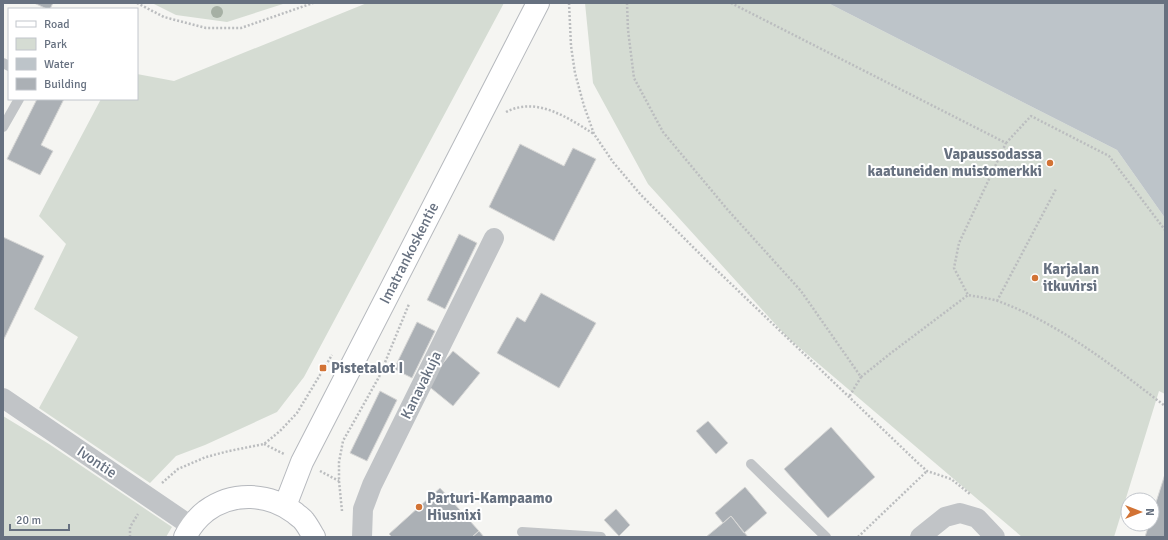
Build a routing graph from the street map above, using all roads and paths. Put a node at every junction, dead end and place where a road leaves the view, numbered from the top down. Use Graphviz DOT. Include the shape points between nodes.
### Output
graph roads {
  1 [pos="137,3"];
  2 [pos="313,3"];
  3 [pos="538,3"];
  4 [pos="569,3"];
  5 [pos="627,3"];
  6 [pos="731,3"];
  7 [pos="18,100"];
  8 [pos="504,114"];
  9 [pos="3,127"];
  10 [pos="594,134"];
  11 [pos="1006,143"];
  12 [pos="1056,189"];
  13 [pos="1165,230"];
  14 [pos="494,238"];
  15 [pos="968,295"];
  16 [pos="997,301"];
  17 [pos="409,303"];
  18 [pos="336,349"];
  19 [pos="861,377"];
  20 [pos="848,397"];
  21 [pos="3,398"];
  22 [pos="1165,406"];
  23 [pos="751,464"];
  24 [pos="927,472"];
  25 [pos="972,496"];
  26 [pos="148,497"];
  27 [pos="285,506"];
  28 [pos="342,517"];
  29 [pos="188,531"];
  30 [pos="522,532"];
  31 [pos="130,537"];
  32 [pos="314,537"];
  33 [pos="362,537"];
  34 [pos="601,537"];
  35 [pos="826,537"];
  36 [pos="858,537"];
  37 [pos="920,537"];
  38 [pos="995,537"];
  1 -- 2 [label="path" via="164,17 206,28 241,28"];
  3 -- 27 [label="main road, Imatrankoskentie" via="302,462"];
  4 -- 10 [label="path" via="575,73"];
  5 -- 19 [label="path" via="634,78 663,132 727,209 801,291"];
  6 -- 11 [label="path"];
  7 -- 9 [label="lane"];
  8 -- 10 [label="path" via="523,106 550,109"];
  10 -- 20 [label="path" via="613,162 641,195"];
  11 -- 13 [label="path" via="1031,116 1109,156"];
  11 -- 15 [label="path" via="959,243 954,268"];
  12 -- 16 [label="path"];
  14 -- 33 [label="street, Kanavakuja" via="372,485 363,509"];
  15 -- 16 [label="path"];
  15 -- 19 [label="path"];
  16 -- 22 [label="path" via="1064,333"];
  17 -- 28 [label="path" via="379,377 343,440 339,462"];
  18 -- 26 [label="path" via="297,413 264,444 206,457 178,469"];
  19 -- 20 [label="path"];
  20 -- 24 [label="path"];
  21 -- 26 [label="street, Ivontie"];
  23 -- 35 [label="lane"];
  24 -- 25 [label="path" via="951,479"];
  24 -- 36 [label="path"];
  26 -- 29 [label="street, Ivontie"];
  26 -- 31 [label="path" via="130,528"];
  27 -- 29 [label="main road" via="266,498 244,496 224,501 206,511"];
  27 -- 32 [label="main road" via="304,521"];
  30 -- 34 [label="lane"];
  37 -- 38 [label="street" via="945,517 960,514 977,518"];
}
